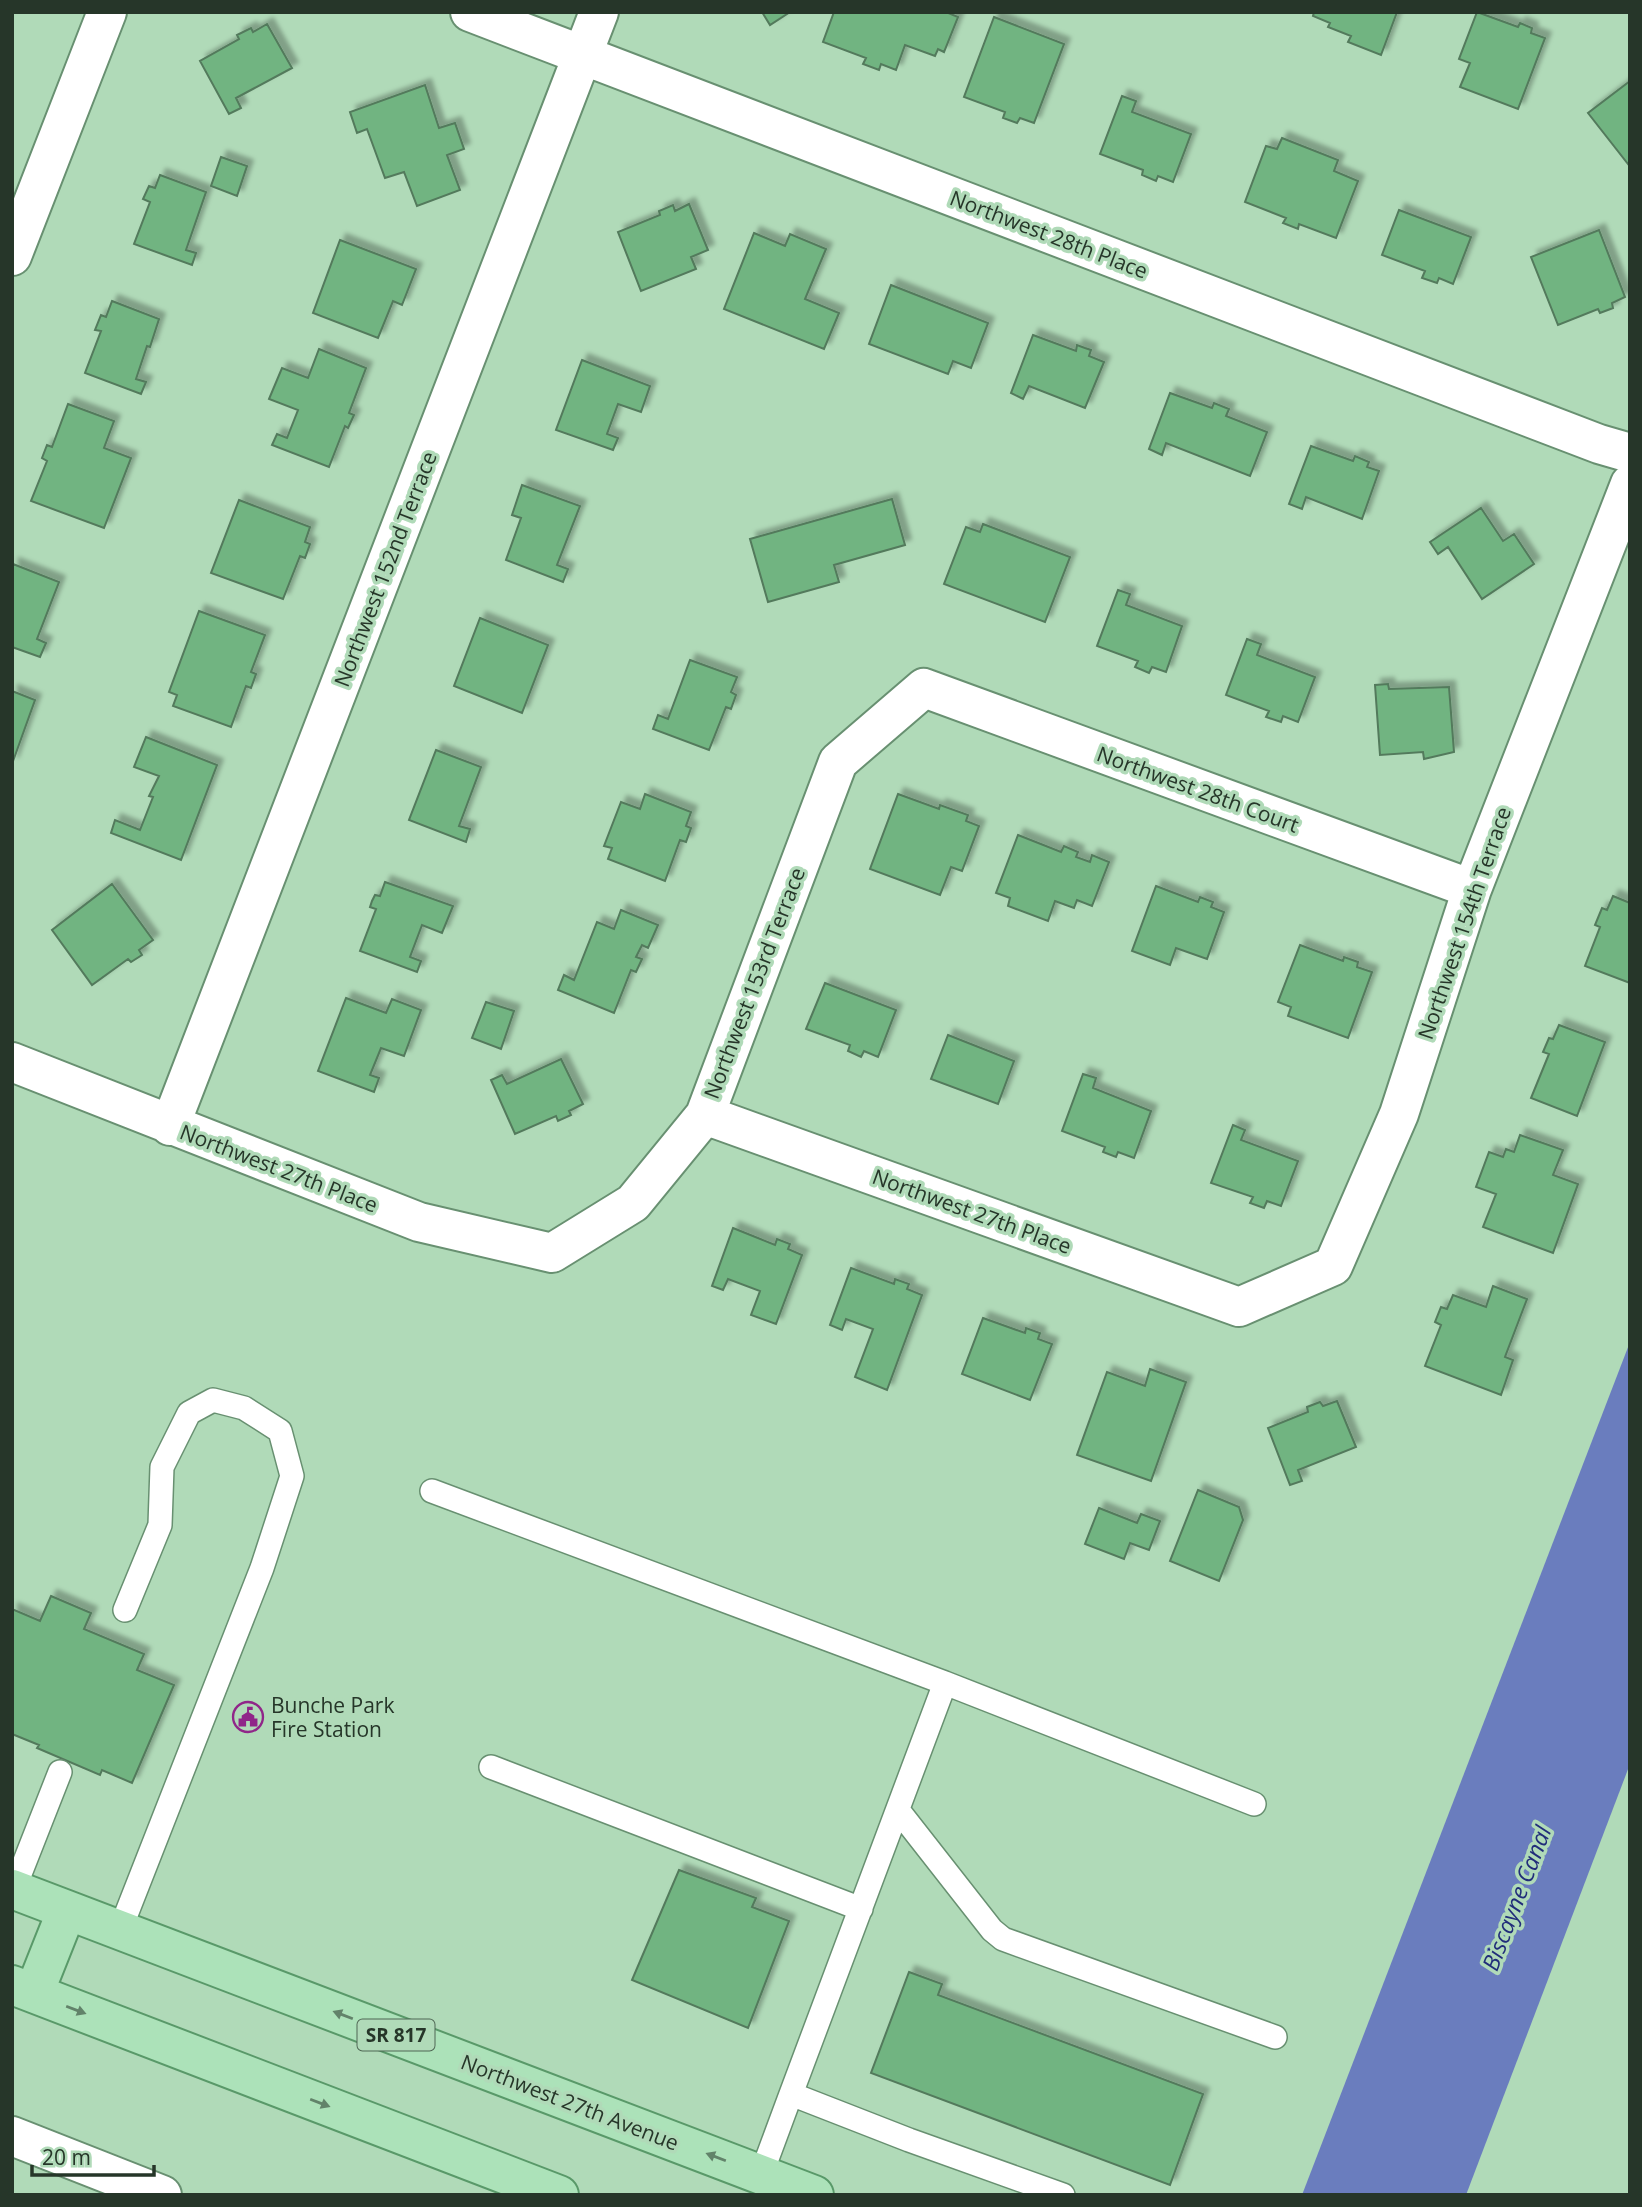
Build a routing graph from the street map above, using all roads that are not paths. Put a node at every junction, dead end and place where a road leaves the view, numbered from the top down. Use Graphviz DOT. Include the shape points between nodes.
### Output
graph roads {
  1 [pos="107,12"];
  2 [pos="470,12"];
  3 [pos="599,12"];
  4 [pos="582,56"];
  5 [pos="12,256"];
  6 [pos="1630,453"];
  7 [pos="1630,484"];
  8 [pos="924,688"];
  9 [pos="1472,889"];
  10 [pos="12,1062"];
  11 [pos="705,1115"];
  12 [pos="170,1126"];
  13 [pos="552,1253"];
  14 [pos="1239,1307"];
  15 [pos="432,1491"];
  16 [pos="125,1610"];
  17 [pos="945,1682"];
  18 [pos="491,1767"];
  19 [pos="60,1772"];
  20 [pos="1254,1804"];
  21 [pos="898,1810"];
  22 [pos="13,1889"];
  23 [pos="861,1909"];
  24 [pos="67,1910"];
  25 [pos="120,1930"];
  26 [pos="23,1989"];
  27 [pos="1275,2037"];
  28 [pos="791,2094"];
  29 [pos="12,2136"];
  30 [pos="782,2186"];
  31 [pos="162,2195"];
  32 [pos="559,2195"];
  33 [pos="1063,2195"];
  1 -- 5 [label="street"];
  2 -- 4 [label="street, Northwest 28th Place"];
  3 -- 4 [label="street, Northwest 152nd Terrace"];
  4 -- 6 [label="street, Northwest 28th Place"];
  4 -- 12 [label="street, Northwest 152nd Terrace"];
  7 -- 9 [label="street, Northwest 154th Terrace"];
  8 -- 9 [label="street, Northwest 28th Court"];
  8 -- 11 [label="street, Northwest 153rd Terrace" via="838,762"];
  9 -- 14 [label="street, Northwest 154th Terrace" via="1399,1114 1333,1266"];
  10 -- 12 [label="street, Northwest 27th Place"];
  11 -- 13 [label="street, Northwest 153rd Terrace" via="633,1203"];
  11 -- 14 [label="street, Northwest 27th Place"];
  12 -- 13 [label="street, Northwest 27th Place" via="419,1222"];
  15 -- 17 [label="lane"];
  16 -- 25 [label="lane" via="160,1525 162,1467 189,1413 213,1400 244,1408 280,1431 292,1476 262,1568"];
  17 -- 20 [label="lane"];
  17 -- 21 [label="lane"];
  18 -- 23 [label="lane"];
  19 -- 22 [label="lane"];
  21 -- 23 [label="lane"];
  21 -- 27 [label="lane" via="1003,1939"];
  22 -- 24 [label="main road, Northwest 27th Avenue / SR 817"];
  23 -- 28 [label="lane"];
  24 -- 25 [label="main road, Northwest 27th Avenue / SR 817"];
  24 -- 26 [label="main road"];
  30 -- 25 [label="main road, Northwest 27th Avenue / SR 817, one-way"];
  26 -- 32 [label="main road, one-way"];
  28 -- 30 [label="lane"];
  28 -- 33 [label="lane"];
  29 -- 31 [label="street"];
}
